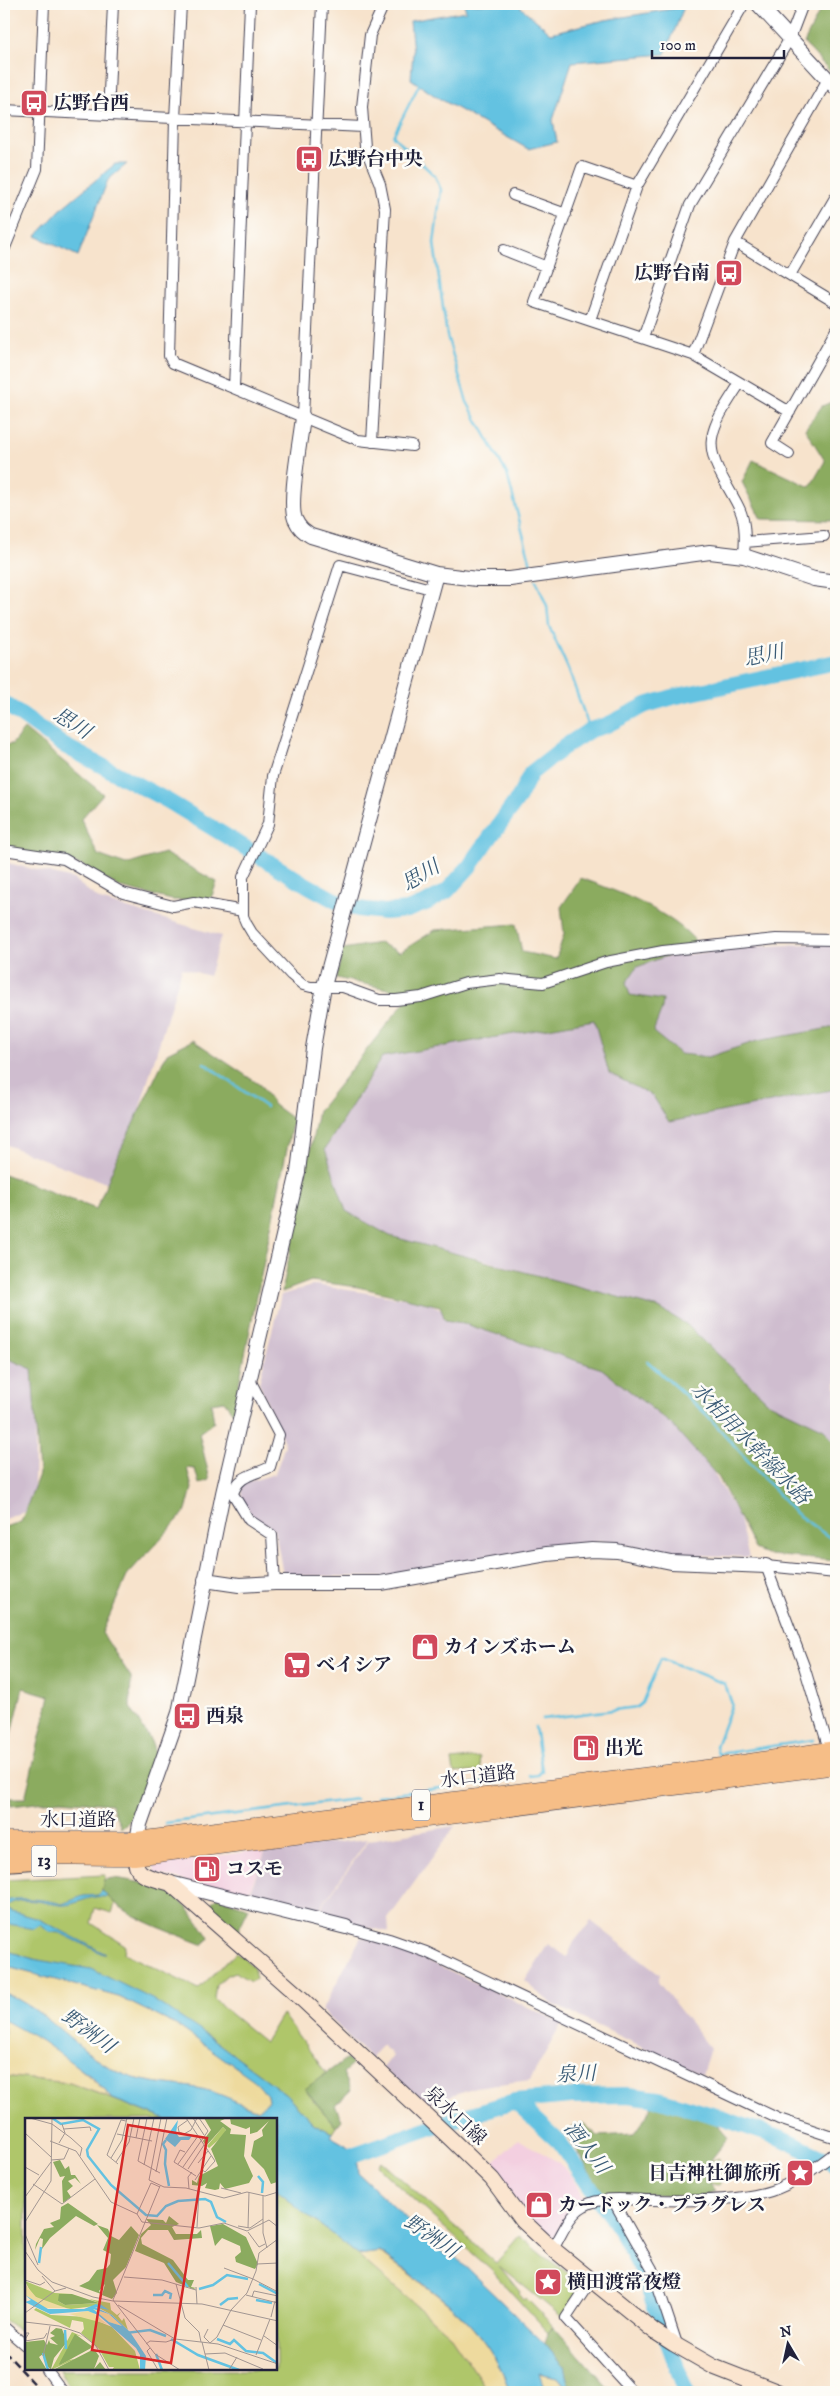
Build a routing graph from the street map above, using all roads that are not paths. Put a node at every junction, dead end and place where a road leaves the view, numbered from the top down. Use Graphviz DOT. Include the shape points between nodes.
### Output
graph roads {
  1 [pos="44,4"];
  2 [pos="113,4"];
  3 [pos="181,4"];
  4 [pos="250,4"];
  5 [pos="322,4"];
  6 [pos="384,4"];
  7 [pos="744,4"];
  8 [pos="758,4"];
  9 [pos="803,4"];
  10 [pos="790,38"];
  11 [pos="832,84"];
  12 [pos="4,110"];
  13 [pos="39,112"];
  14 [pos="108,115"];
  15 [pos="175,119"];
  16 [pos="245,122"];
  17 [pos="316,125"];
  18 [pos="363,128"];
  19 [pos="637,186"];
  20 [pos="514,196"];
  21 [pos="836,196"];
  22 [pos="566,214"];
  23 [pos="735,242"];
  24 [pos="4,250"];
  25 [pos="504,250"];
  26 [pos="547,267"];
  27 [pos="790,275"];
  28 [pos="836,303"];
  29 [pos="590,320"];
  30 [pos="835,333"];
  31 [pos="643,338"];
  32 [pos="693,355"];
  33 [pos="740,383"];
  34 [pos="234,388"];
  35 [pos="790,412"];
  36 [pos="303,417"];
  37 [pos="372,442"];
  38 [pos="412,446"];
  39 [pos="789,454"];
  40 [pos="824,536"];
  41 [pos="744,549"];
  42 [pos="436,574"];
  43 [pos="836,582"];
  44 [pos="431,589"];
  45 [pos="4,850"];
  46 [pos="243,911"];
  47 [pos="836,940"];
  48 [pos="324,986"];
  49 [pos="251,1382"];
  50 [pos="228,1494"];
  51 [pos="766,1566"];
  52 [pos="836,1573"];
  53 [pos="205,1580"];
  54 [pos="275,1583"];
  55 [pos="834,1760"];
  56 [pos="4,1841"];
  57 [pos="136,1848"];
  58 [pos="4,1853"];
  59 [pos="84,1856"];
  60 [pos="4,1863"];
  61 [pos="170,1883"];
  62 [pos="346,1927"];
  63 [pos="836,2138"];
  64 [pos="836,2152"];
  65 [pos="612,2200"];
  66 [pos="553,2249"];
  67 [pos="592,2280"];
  68 [pos="4,2327"];
  69 [pos="25,2345"];
  70 [pos="676,2346"];
  71 [pos="48,2371"];
  72 [pos="63,2392"];
  73 [pos="633,2392"];
  74 [pos="778,2392"];
  1 -- 13 [label="street"];
  2 -- 14 [label="street"];
  3 -- 15 [label="street"];
  4 -- 16 [label="street"];
  5 -- 17 [label="street"];
  6 -- 18 [label="street" via="370,35 362,107"];
  7 -- 19 [label="street"];
  8 -- 10 [label="street"];
  9 -- 10 [label="street"];
  10 -- 11 [label="street"];
  10 -- 31 [label="street" via="690,206"];
  11 -- 23 [label="street"];
  12 -- 13 [label="street"];
  13 -- 14 [label="street"];
  13 -- 24 [label="street" via="37,169"];
  14 -- 15 [label="street"];
  15 -- 16 [label="street"];
  15 -- 34 [label="street" via="169,356 172,363"];
  16 -- 17 [label="street"];
  16 -- 34 [label="street"];
  17 -- 18 [label="street"];
  17 -- 36 [label="street"];
  18 -- 37 [label="street" via="365,148 380,184 385,209"];
  19 -- 22 [label="street" via="582,167"];
  19 -- 29 [label="street"];
  20 -- 22 [label="street"];
  21 -- 27 [label="street"];
  22 -- 26 [label="street"];
  23 -- 27 [label="street"];
  23 -- 32 [label="street"];
  25 -- 26 [label="street"];
  26 -- 29 [label="street" via="534,302"];
  27 -- 28 [label="street"];
  29 -- 31 [label="street"];
  30 -- 35 [label="street"];
  31 -- 32 [label="street"];
  32 -- 33 [label="street"];
  33 -- 35 [label="street"];
  33 -- 41 [label="street" via="717,422 712,439 713,456 741,512"];
  34 -- 36 [label="street"];
  35 -- 39 [label="street" via="772,443"];
  36 -- 37 [label="street" via="358,440"];
  36 -- 42 [label="street" via="294,498 294,517 300,529 311,536"];
  37 -- 38 [label="street"];
  40 -- 41 [label="street"];
  41 -- 42 [label="street" via="510,579"];
  41 -- 43 [label="street" via="814,579"];
  42 -- 44 [label="street"];
  44 -- 46 [label="street" via="340,565 273,776 268,824 247,866"];
  44 -- 48 [label="street"];
  45 -- 46 [label="street" via="64,859 123,893 173,906 194,902"];
  46 -- 48 [label="street" via="252,933 290,975 303,985"];
  47 -- 48 [label="street" via="776,939 663,951 606,962 543,983 500,979 466,983 421,997 396,1000 379,1000 343,987"];
  48 -- 49 [label="street" via="298,1172"];
  49 -- 50 [label="street"];
  49 -- 50 [label="street" via="280,1435 270,1467 242,1478"];
  50 -- 53 [label="street"];
  50 -- 54 [label="street" via="249,1520 272,1535"];
  51 -- 52 [label="street"];
  51 -- 54 [label="street" via="671,1562 617,1551 592,1550 548,1554 381,1584"];
  51 -- 55 [label="street" via="804,1666"];
  53 -- 54 [label="street" via="239,1586"];
  53 -- 57 [label="street" via="179,1713 140,1824"];
  55 -- 57 [label="highway, 水口道路 / 1" via="314,1834"];
  56 -- 57 [label="highway, 水口道路 / 1"];
  57 -- 59 [label="highway, 水口道路 / 1"];
  57 -- 61 [label="main road, 泉水口線" via="136,1868 143,1875"];
  58 -- 59 [label="highway, 水口道路 / 1"];
  59 -- 60 [label="main road, 13" via="67,1860"];
  61 -- 62 [label="street"];
  61 -- 66 [label="main road, 泉水口線" via="302,1999 448,2136 483,2170 523,2221"];
  62 -- 63 [label="street" via="426,1952 779,2119"];
  64 -- 65 [label="street" via="817,2168 793,2181 756,2195 698,2200"];
  65 -- 66 [label="street" via="593,2202 573,2214"];
  65 -- 70 [label="street" via="652,2270"];
  66 -- 67 [label="main road, 泉水口線"];
  67 -- 70 [label="main road, 泉水口線"];
  67 -- 73 [label="street" via="566,2318"];
  68 -- 69 [label="street"];
  70 -- 74 [label="main road, 泉水口線" via="714,2367"];
  71 -- 72 [label="street"];
}
